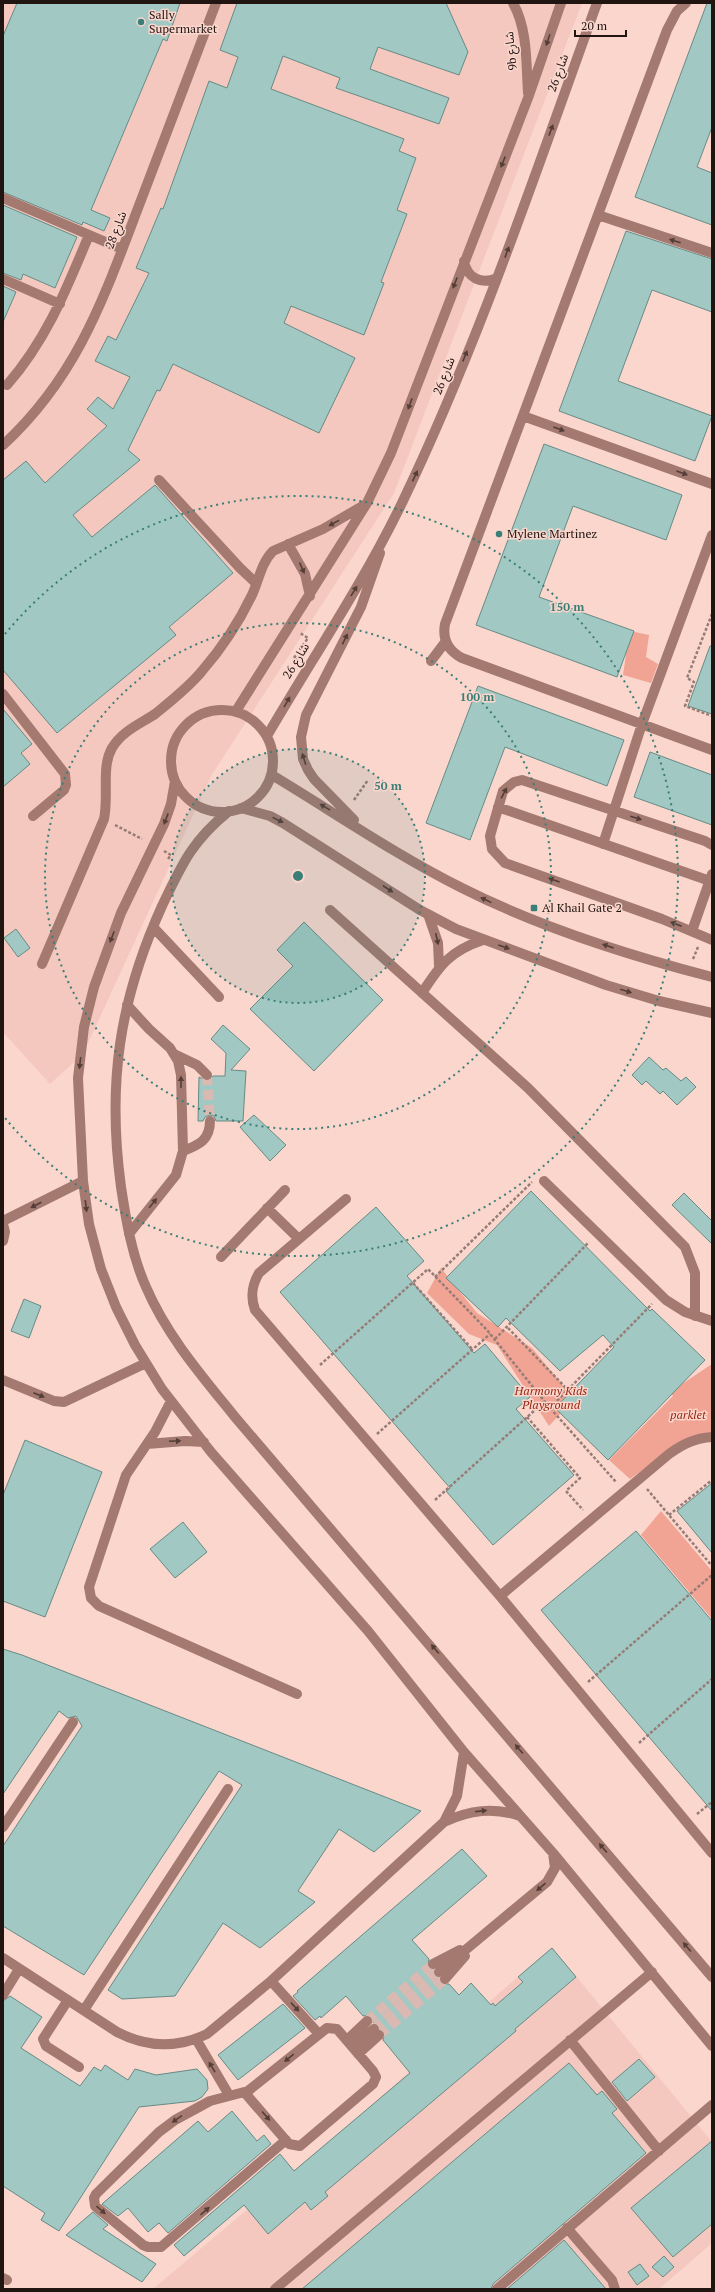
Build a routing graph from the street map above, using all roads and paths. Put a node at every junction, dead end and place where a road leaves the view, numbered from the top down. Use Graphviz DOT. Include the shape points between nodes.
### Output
graph roads {
  1 [pos="216,3"];
  2 [pos="513,3"];
  3 [pos="561,3"];
  4 [pos="597,3"];
  5 [pos="686,3"];
  6 [pos="528,98"];
  7 [pos="3,198"];
  8 [pos="598,215"];
  9 [pos="89,235"];
  10 [pos="122,249"];
  11 [pos="712,253"];
  12 [pos="464,261"];
  13 [pos="497,278"];
  14 [pos="3,279"];
  15 [pos="60,304"];
  16 [pos="8,385"];
  17 [pos="523,416"];
  18 [pos="3,445"];
  19 [pos="159,480"];
  20 [pos="712,484"];
  21 [pos="367,503"];
  22 [pos="712,535"];
  23 [pos="383,540"];
  24 [pos="288,544"];
  25 [pos="256,583"];
  26 [pos="310,596"];
  27 [pos="712,614"];
  28 [pos="446,641"];
  29 [pos="431,661"];
  30 [pos="3,694"];
  31 [pos="236,712"];
  32 [pos="712,716"];
  33 [pos="642,724"];
  34 [pos="267,736"];
  35 [pos="712,750"];
  36 [pos="272,775"];
  37 [pos="368,780"];
  38 [pos="175,781"];
  39 [pos="498,807"];
  40 [pos="241,808"];
  41 [pos="614,811"];
  42 [pos="229,812"];
  43 [pos="346,812"];
  44 [pos="34,816"];
  45 [pos="364,830"];
  46 [pos="603,844"];
  47 [pos="712,846"];
  48 [pos="711,877"];
  49 [pos="330,910"];
  50 [pos="428,914"];
  51 [pos="153,927"];
  52 [pos="692,931"];
  53 [pos="702,936"];
  54 [pos="482,940"];
  55 [pos="712,940"];
  56 [pos="42,964"];
  57 [pos="439,966"];
  58 [pos="688,971"];
  59 [pos="712,977"];
  60 [pos="422,993"];
  61 [pos="219,997"];
  62 [pos="127,1005"];
  63 [pos="712,1013"];
  64 [pos="174,1054"];
  65 [pos="207,1075"];
  66 [pos="210,1121"];
  67 [pos="183,1151"];
  68 [pos="83,1181"];
  69 [pos="544,1182"];
  70 [pos="284,1190"];
  71 [pos="346,1199"];
  72 [pos="267,1208"];
  73 [pos="3,1221"];
  74 [pos="3,1224"];
  75 [pos="597,1233"];
  76 [pos="129,1234"];
  77 [pos="299,1239"];
  78 [pos="3,1241"];
  79 [pos="221,1257"];
  80 [pos="435,1277"];
  81 [pos="413,1282"];
  82 [pos="661,1295"];
  83 [pos="695,1316"];
  84 [pos="712,1321"];
  85 [pos="508,1328"];
  86 [pos="490,1334"];
  87 [pos="495,1340"];
  88 [pos="472,1349"];
  89 [pos="146,1363"];
  90 [pos="309,1375"];
  91 [pos="3,1380"];
  92 [pos="566,1389"];
  93 [pos="171,1401"];
  94 [pos="545,1401"];
  95 [pos="550,1408"];
  96 [pos="527,1417"];
  97 [pos="712,1437"];
  98 [pos="204,1442"];
  99 [pos="368,1442"];
  100 [pos="147,1444"];
  101 [pos="639,1479"];
  102 [pos="712,1480"];
  103 [pos="624,1492"];
  104 [pos="425,1509"];
  105 [pos="670,1516"];
  106 [pos="591,1520"];
  107 [pos="712,1566"];
  108 [pos="712,1575"];
  109 [pos="500,1596"];
  110 [pos="712,1679"];
  111 [pos="578,1690"];
  112 [pos="297,1694"];
  113 [pos="73,1722"];
  114 [pos="464,1752"];
  115 [pos="629,1752"];
  116 [pos="228,1789"];
  117 [pos="712,1802"];
  118 [pos="520,1816"];
  119 [pos="444,1822"];
  120 [pos="688,1822"];
  121 [pos="3,1827"];
  122 [pos="553,1852"];
  123 [pos="712,1853"];
  124 [pos="471,1945"];
  125 [pos="3,1958"];
  126 [pos="19,1969"];
  127 [pos="652,1972"];
  128 [pos="712,1977"];
  129 [pos="271,1981"];
  130 [pos="3,1995"];
  131 [pos="68,2000"];
  132 [pos="84,2010"];
  133 [pos="319,2034"];
  134 [pos="196,2039"];
  135 [pos="570,2040"];
  136 [pos="712,2046"];
  137 [pos="352,2047"];
  138 [pos="80,2067"];
  139 [pos="245,2093"];
  140 [pos="229,2095"];
  141 [pos="712,2105"];
  142 [pos="286,2140"];
  143 [pos="659,2151"];
  144 [pos="567,2228"];
  145 [pos="275,2289"];
  146 [pos="497,2289"];
  147 [pos="615,2289"];
  1 -- 10 [label="street, شارع 28"];
  2 -- 6 [label="street, 9b شارع" via="521,21 524,37"];
  3 -- 6 [label="street, شارع 26, one-way"];
  13 -- 4 [label="street, شارع 26, one-way"];
  5 -- 8 [label="street" via="671,20"];
  6 -- 12 [label="street, شارع 26, one-way"];
  7 -- 9 [label="street"];
  11 -- 8 [label="street, one-way"];
  8 -- 17 [label="street"];
  9 -- 10 [label="street"];
  9 -- 15 [label="street"];
  10 -- 18 [label="street, شارع 28" via="88,331 65,374 44,403"];
  12 -- 13 [label="street" via="468,273 478,280 491,281"];
  12 -- 21 [label="street, شارع 26, one-way" via="403,424"];
  23 -- 13 [label="street, شارع 26, one-way" via="432,438"];
  14 -- 15 [label="street"];
  15 -- 16 [label="street" via="38,346"];
  17 -- 20 [label="street, one-way"];
  17 -- 28 [label="street" via="445,624"];
  19 -- 25 [label="street"];
  21 -- 24 [label="street, one-way" via="323,529"];
  21 -- 26 [label="street, شارع 26"];
  22 -- 33 [label="street"];
  34 -- 23 [label="street, شارع 26, one-way"];
  43 -- 23 [label="street, one-way" via="308,770 300,737 306,715 368,591"];
  24 -- 25 [label="street" via="267,557"];
  24 -- 26 [label="street, one-way" via="304,574"];
  25 -- 56 [label="street" via="238,622 201,672 179,694 121,736 112,748 106,764 108,795 104,819"];
  26 -- 31 [label="street, شارع 26"];
  27 -- 32 [label="path" via="687,678 694,682 686,706"];
  28 -- 29 [label="street"];
  28 -- 33 [label="street" via="452,651 462,658"];
  30 -- 44 [label="street" via="66,774 64,790"];
  31 -- 34 [label="street" via="254,721"];
  31 -- 38 [label="street" via="209,712 190,721 179,734 172,749 171,766"];
  33 -- 35 [label="street"];
  33 -- 41 [label="street"];
  34 -- 36 [label="street" via="273,755"];
  36 -- 40 [label="street" via="264,790 252,802"];
  45 -- 36 [label="street, one-way"];
  37 -- 43 [label="path"];
  38 -- 42 [label="street" via="191,802 209,810"];
  38 -- 68 [label="street, one-way" via="164,824 121,913 106,952 84,1027 78,1078"];
  39 -- 41 [label="street, one-way" via="508,786 522,780"];
  39 -- 46 [label="street"];
  52 -- 39 [label="street, one-way" via="505,863 495,854 490,843"];
  40 -- 42 [label="street"];
  40 -- 50 [label="street, one-way" via="270,816 283,823"];
  41 -- 46 [label="street"];
  41 -- 47 [label="street, one-way" via="705,841"];
  42 -- 51 [label="street" via="208,828 196,842 180,867"];
  43 -- 45 [label="street"];
  58 -- 45 [label="street, one-way" via="562,931 495,904 430,871"];
  46 -- 48 [label="street"];
  48 -- 52 [label="street"];
  49 -- 60 [label="street"];
  50 -- 54 [label="street"];
  50 -- 57 [label="street, one-way" via="438,943"];
  51 -- 61 [label="street"];
  51 -- 62 [label="street"];
  52 -- 53 [label="street"];
  53 -- 55 [label="street"];
  53 -- 58 [label="path"];
  54 -- 57 [label="street" via="458,950"];
  54 -- 63 [label="street, one-way" via="659,1002"];
  57 -- 60 [label="street"];
  58 -- 59 [label="street"];
  60 -- 83 [label="street" via="528,1088 685,1247 695,1273"];
  62 -- 64 [label="street"];
  62 -- 76 [label="street" via="117,1055 114,1106 117,1157"];
  64 -- 65 [label="street" via="197,1065"];
  67 -- 64 [label="street, one-way" via="181,1075"];
  66 -- 67 [label="street" via="209,1132 202,1144"];
  76 -- 67 [label="street, one-way" via="176,1175"];
  68 -- 73 [label="street, one-way"];
  68 -- 89 [label="street, one-way" via="89,1224 101,1269 116,1307"];
  69 -- 75 [label="street"];
  69 -- 80 [label="path" via="539,1176"];
  70 -- 72 [label="street"];
  71 -- 77 [label="street"];
  72 -- 77 [label="street"];
  72 -- 79 [label="street"];
  74 -- 78 [label="street"];
  75 -- 82 [label="street"];
  75 -- 85 [label="path"];
  128 -- 76 [label="street, one-way" via="234,1417 192,1364 160,1315 146,1287"];
  77 -- 90 [label="street" via="259,1273 252,1295 259,1317"];
  80 -- 81 [label="path" via="428,1269"];
  80 -- 86 [label="path"];
  81 -- 88 [label="path"];
  81 -- 90 [label="path"];
  82 -- 83 [label="street" via="675,1307"];
  82 -- 92 [label="path"];
  83 -- 84 [label="street"];
  85 -- 87 [label="path"];
  85 -- 92 [label="path"];
  86 -- 87 [label="path"];
  86 -- 88 [label="path"];
  87 -- 94 [label="path"];
  88 -- 99 [label="path"];
  91 -- 89 [label="street, one-way" via="54,1401 64,1402"];
  89 -- 93 [label="street"];
  90 -- 99 [label="street"];
  92 -- 95 [label="path"];
  93 -- 98 [label="street"];
  93 -- 100 [label="street"];
  94 -- 95 [label="path"];
  94 -- 96 [label="path"];
  95 -- 103 [label="path"];
  96 -- 104 [label="path"];
  96 -- 106 [label="path" via="580,1478 566,1491"];
  97 -- 101 [label="street" via="698,1438 683,1444"];
  100 -- 98 [label="street, one-way"];
  98 -- 114 [label="street" via="368,1631"];
  99 -- 104 [label="street"];
  100 -- 112 [label="street" via="126,1475 89,1587 91,1598 99,1606"];
  101 -- 103 [label="street"];
  101 -- 105 [label="path"];
  102 -- 105 [label="path"];
  103 -- 106 [label="street"];
  104 -- 109 [label="street"];
  105 -- 107 [label="path"];
  106 -- 109 [label="street"];
  108 -- 111 [label="path"];
  109 -- 111 [label="street"];
  110 -- 115 [label="path"];
  111 -- 115 [label="street"];
  113 -- 121 [label="street"];
  114 -- 118 [label="street"];
  114 -- 119 [label="street" via="457,1796"];
  115 -- 120 [label="street"];
  116 -- 132 [label="street"];
  117 -- 120 [label="path"];
  119 -- 118 [label="street, one-way" via="458,1816 487,1810"];
  118 -- 122 [label="street"];
  119 -- 129 [label="street"];
  120 -- 123 [label="street"];
  122 -- 124 [label="street, one-way" via="554,1868 548,1882"];
  122 -- 127 [label="street"];
  124 -- 124 [label="street" via="439,1972 460,1963"];
  125 -- 126 [label="street"];
  126 -- 130 [label="street"];
  126 -- 131 [label="street"];
  127 -- 135 [label="street"];
  127 -- 136 [label="street"];
  129 -- 133 [label="street, one-way"];
  129 -- 134 [label="street" via="207,2034"];
  131 -- 132 [label="street"];
  131 -- 138 [label="street" via="44,2037 44,2042"];
  132 -- 134 [label="street" via="132,2040 164,2045"];
  133 -- 137 [label="street" via="327,2028 334,2027"];
  133 -- 139 [label="street, one-way"];
  140 -- 134 [label="street, one-way"];
  135 -- 143 [label="street"];
  135 -- 145 [label="street"];
  137 -- 137 [label="street" via="373,2028"];
  137 -- 142 [label="street" via="375,2073 373,2084 304,2144 294,2146"];
  139 -- 140 [label="street"];
  139 -- 142 [label="street, one-way"];
  140 -- 142 [label="street, one-way" via="192,2109 159,2132 96,2194 95,2206 143,2245 161,2246"];
  141 -- 143 [label="street"];
  143 -- 144 [label="street"];
  144 -- 146 [label="street"];
  144 -- 147 [label="street" via="612,2280"];
}
